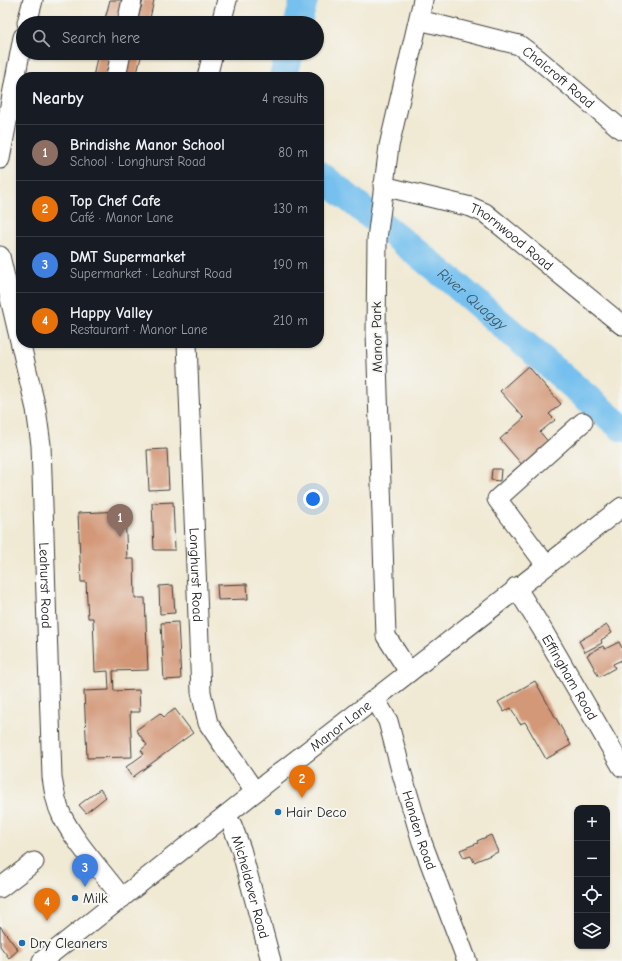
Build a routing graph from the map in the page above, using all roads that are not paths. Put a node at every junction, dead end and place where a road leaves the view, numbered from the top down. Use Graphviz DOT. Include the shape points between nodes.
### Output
graph roads {
  1 [pos="33,0"];
  2 [pos="132,0"];
  3 [pos="227,0"];
  4 [pos="423,0"];
  5 [pos="29,16"];
  6 [pos="129,16"];
  7 [pos="223,16"];
  8 [pos="418,20"];
  9 [pos="19,60"];
  10 [pos="120,60"];
  11 [pos="211,60"];
  12 [pos="16,72"];
  13 [pos="117,72"];
  14 [pos="208,72"];
  15 [pos="16,74"];
  16 [pos="622,130"];
  17 [pos="0,159"];
  18 [pos="382,186"];
  19 [pos="0,256"];
  20 [pos="3,285"];
  21 [pos="622,325"];
  22 [pos="16,334"];
  23 [pos="20,348"];
  24 [pos="187,348"];
  25 [pos="583,422"];
  26 [pos="622,507"];
  27 [pos="546,565"];
  28 [pos="516,587"];
  29 [pos="409,672"];
  30 [pos="375,699"];
  31 [pos="622,767"];
  32 [pos="255,792"];
  33 [pos="225,816"];
  34 [pos="34,862"];
  35 [pos="0,888"];
  36 [pos="122,898"];
  37 [pos="42,961"];
  38 [pos="271,961"];
  39 [pos="467,961"];
  1 -- 5 [label="street"];
  2 -- 6 [label="street"];
  3 -- 7 [label="street"];
  4 -- 8 [label="street, Manor Park"];
  8 -- 16 [label="street, Chalcroft Road" via="519,46"];
  8 -- 18 [label="street, Manor Park"];
  9 -- 12 [label="street"];
  10 -- 13 [label="street"];
  11 -- 14 [label="street"];
  15 -- 17 [label="street"];
  18 -- 21 [label="street, Thornwood Road" via="471,207 485,213"];
  18 -- 29 [label="street, Manor Park" via="377,239 376,325 386,636"];
  19 -- 20 [label="street, Leahurst Road"];
  20 -- 22 [label="street, Leahurst Road"];
  23 -- 36 [label="street, Leahurst Road" via="36,410 41,445 51,754 55,796 62,816"];
  24 -- 32 [label="street, Longhurst Road" via="202,700 208,723"];
  25 -- 27 [label="street" via="497,499"];
  26 -- 27 [label="street, Manor Lane"];
  27 -- 28 [label="street, Manor Lane"];
  28 -- 29 [label="street, Manor Lane"];
  28 -- 31 [label="street, Effingham Road"];
  29 -- 30 [label="street, Manor Lane"];
  30 -- 32 [label="street, Manor Lane"];
  30 -- 39 [label="street, Handen Road" via="388,721 422,842"];
  32 -- 33 [label="street, Manor Lane"];
  33 -- 36 [label="street, Manor Lane"];
  33 -- 38 [label="street, Micheldever Road" via="232,825 241,849"];
  34 -- 35 [label="street"];
  36 -- 37 [label="street, Manor Lane"];
}
